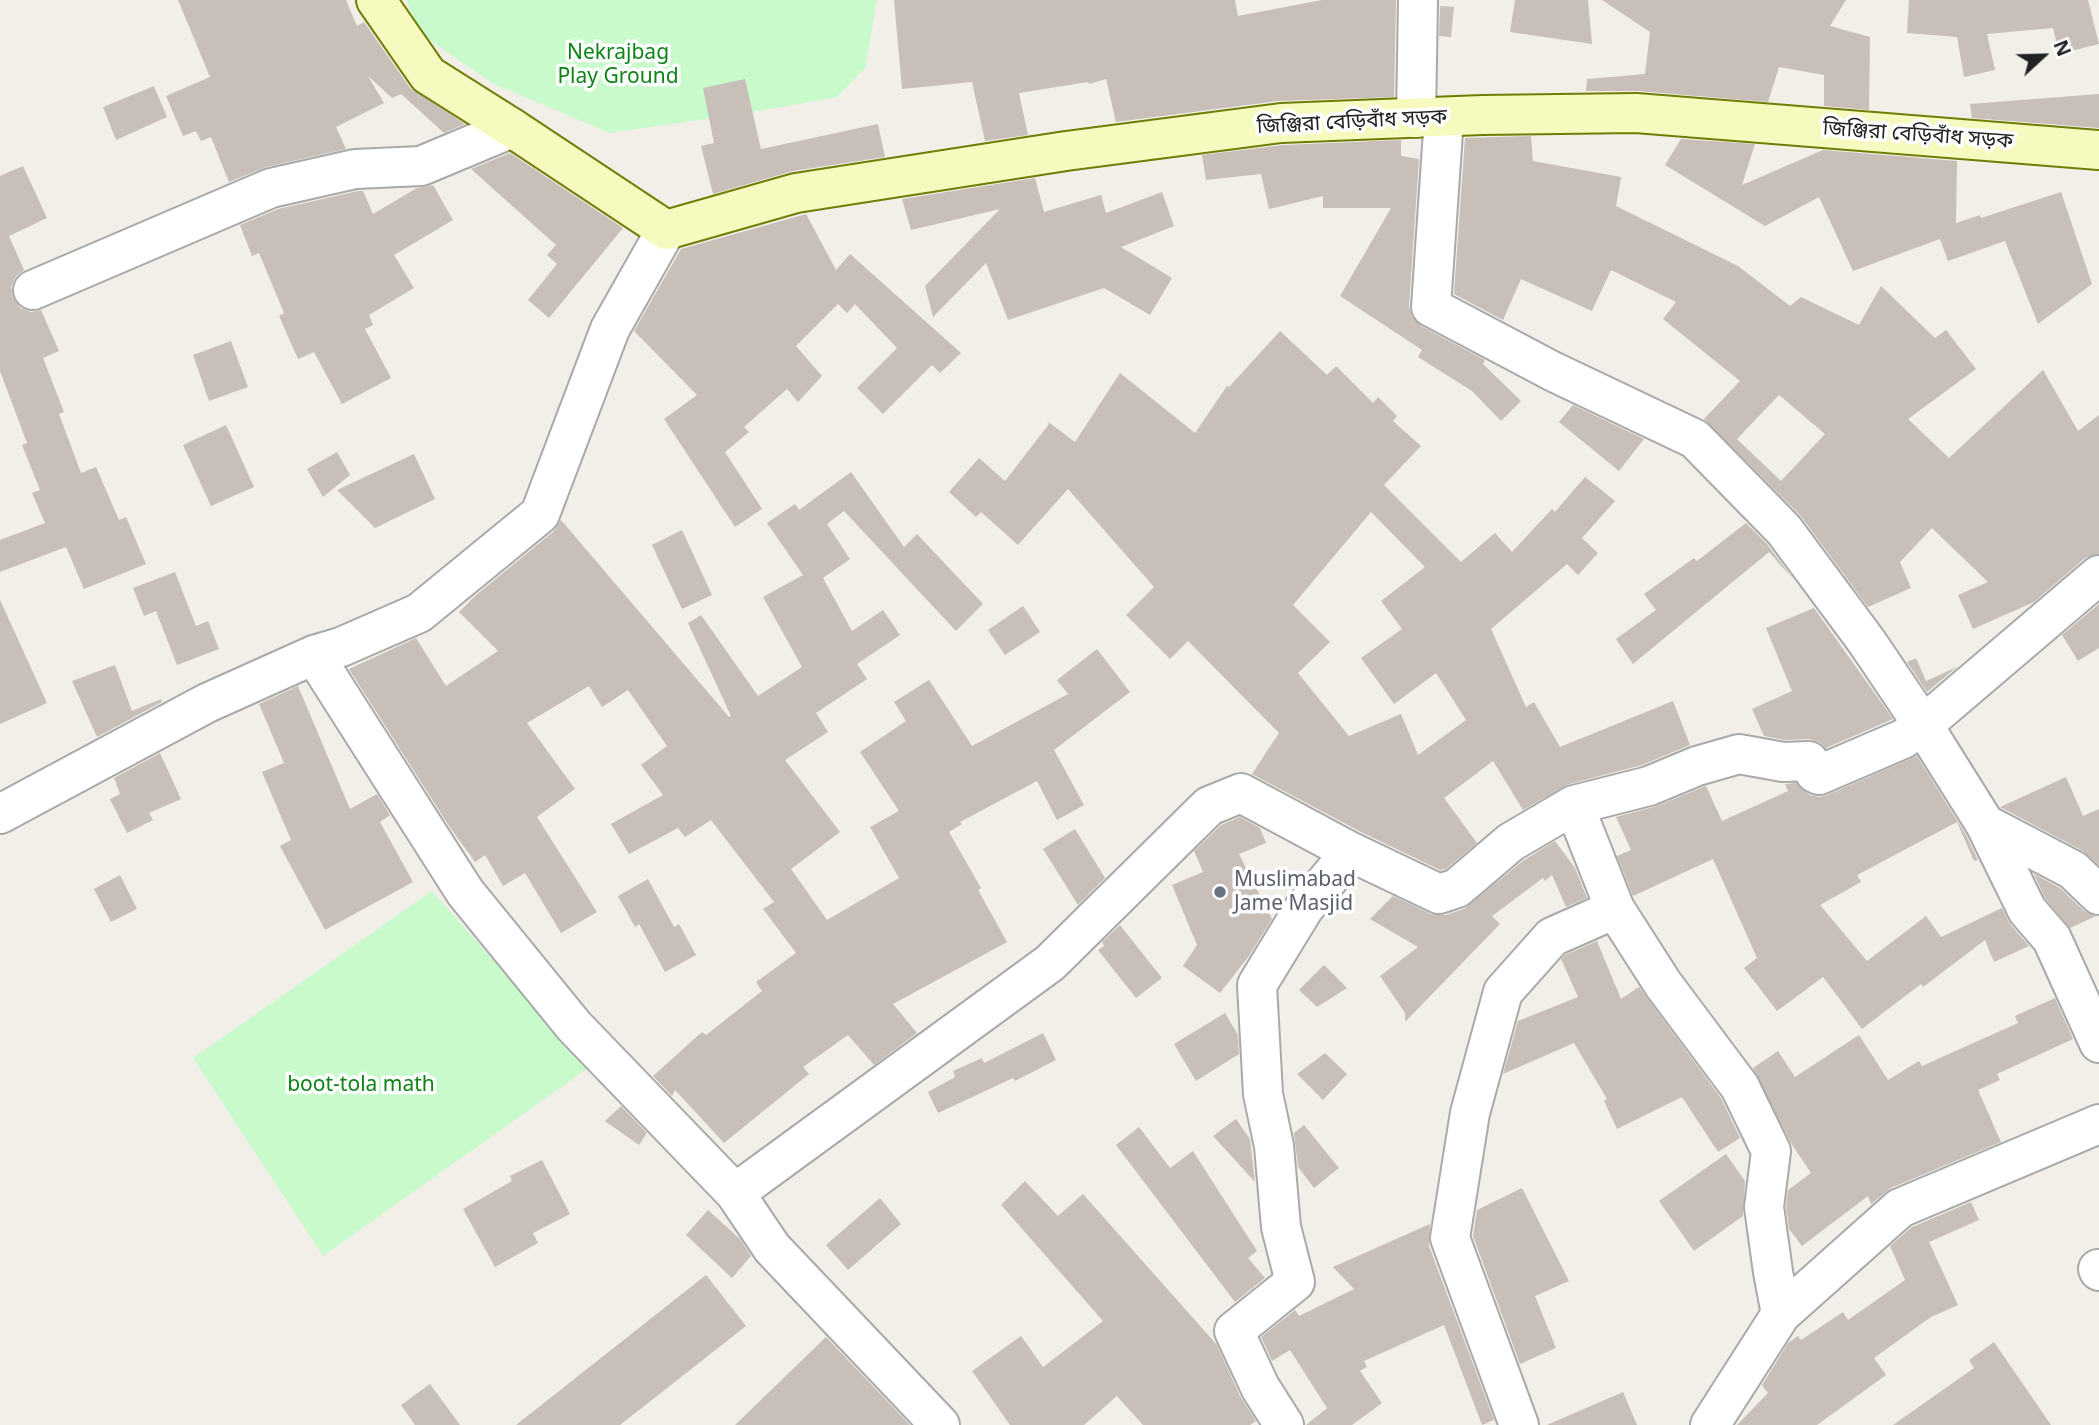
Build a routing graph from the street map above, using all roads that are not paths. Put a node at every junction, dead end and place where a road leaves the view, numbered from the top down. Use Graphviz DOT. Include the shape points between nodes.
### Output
graph roads {
  1 [pos="376,0"];
  2 [pos="1418,0"];
  3 [pos="1430,117"];
  4 [pos="512,128"];
  5 [pos="2099,150"];
  6 [pos="666,230"];
  7 [pos="33,290"];
  8 [pos="2099,575"];
  9 [pos="314,655"];
  10 [pos="1923,725"];
  11 [pos="1574,805"];
  12 [pos="0,814"];
  13 [pos="1984,824"];
  14 [pos="1351,852"];
  15 [pos="2099,895"];
  16 [pos="1615,909"];
  17 [pos="2099,1042"];
  18 [pos="2099,1124"];
  19 [pos="735,1193"];
  20 [pos="1781,1314"];
  21 [pos="940,1425"];
  22 [pos="1284,1425"];
  23 [pos="1519,1425"];
  24 [pos="1710,1425"];
  1 -- 4 [label="street" via="428,75"];
  2 -- 3 [label="street"];
  3 -- 5 [label="street, জিঞ্জিরা বেড়িবাঁধ সড়ক" via="1636,113"];
  3 -- 6 [label="street, জিঞ্জিরা বেড়িবাঁধ সড়ক" via="1281,123 1066,151 796,193"];
  3 -- 10 [label="street" via="1431,307 1695,439 1784,530"];
  4 -- 6 [label="street"];
  4 -- 7 [label="street" via="421,166 355,169 271,188"];
  6 -- 9 [label="street" via="610,329 540,514 419,613"];
  8 -- 10 [label="street"];
  9 -- 12 [label="street" via="207,703"];
  9 -- 19 [label="street" via="465,892 574,1026"];
  10 -- 11 [label="street" via="1903,739 1819,775 1809,761 1783,762 1739,754 1648,786"];
  10 -- 13 [label="street"];
  11 -- 14 [label="street" via="1511,842 1457,888 1439,894"];
  11 -- 16 [label="street"];
  13 -- 15 [label="street" via="2073,870"];
  13 -- 17 [label="street" via="2027,909 2052,939"];
  14 -- 19 [label="street" via="1241,793 1209,806 1050,963"];
  14 -- 22 [label="street" via="1304,908 1257,985 1264,1094 1281,1227 1295,1282 1234,1331"];
  16 -- 20 [label="street" via="1663,984 1740,1087 1771,1151 1764,1207"];
  16 -- 23 [label="street" via="1552,937 1503,992 1470,1113 1450,1238"];
  18 -- 20 [label="street" via="1900,1208"];
  19 -- 21 [label="street" via="772,1248"];
  20 -- 24 [label="street"];
}
